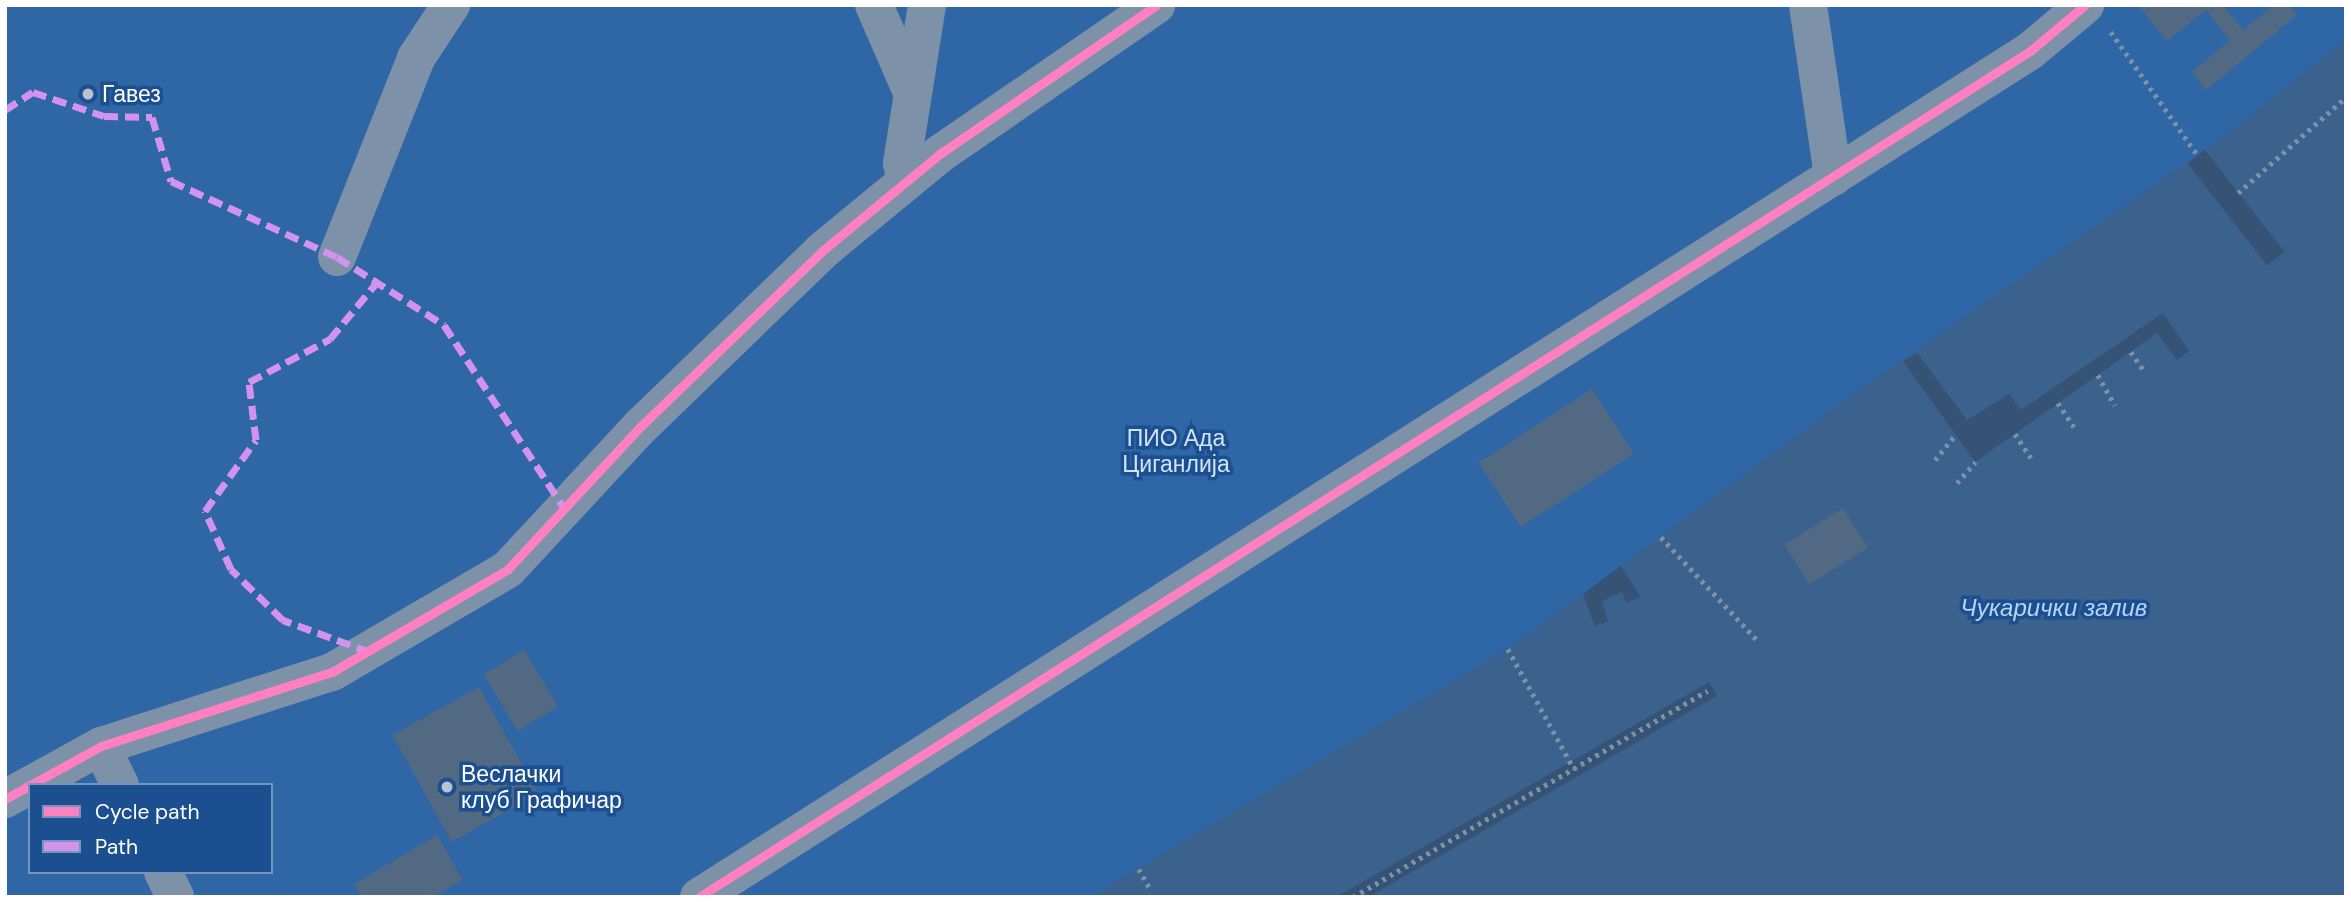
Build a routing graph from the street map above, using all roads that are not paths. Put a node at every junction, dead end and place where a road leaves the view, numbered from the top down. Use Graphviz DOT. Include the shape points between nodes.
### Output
graph roads {
  1 [pos="451,5"];
  2 [pos="874,5"];
  3 [pos="927,5"];
  4 [pos="1156,5"];
  5 [pos="1808,5"];
  6 [pos="2096,16"];
  7 [pos="912,92"];
  8 [pos="1833,177"];
  9 [pos="906,182"];
  10 [pos="337,257"];
  11 [pos="101,746"];
  12 [pos="34,783"];
  13 [pos="119,783"];
  14 [pos="28,786"];
  15 [pos="5,799"];
  16 [pos="164,874"];
  17 [pos="175,897"];
  18 [pos="699,897"];
  1 -- 10 [label="street" via="416,58"];
  2 -- 7 [label="street"];
  3 -- 7 [label="street"];
  4 -- 9 [label="street"];
  5 -- 8 [label="street"];
  6 -- 8 [label="street" via="2030,51"];
  7 -- 9 [label="street" via="902,163"];
  8 -- 18 [label="street"];
  9 -- 11 [label="street" via="822,251 713,354 508,569 332,672"];
  11 -- 12 [label="street"];
  11 -- 13 [label="street"];
  14 -- 15 [label="street"];
  16 -- 17 [label="street"];
}
